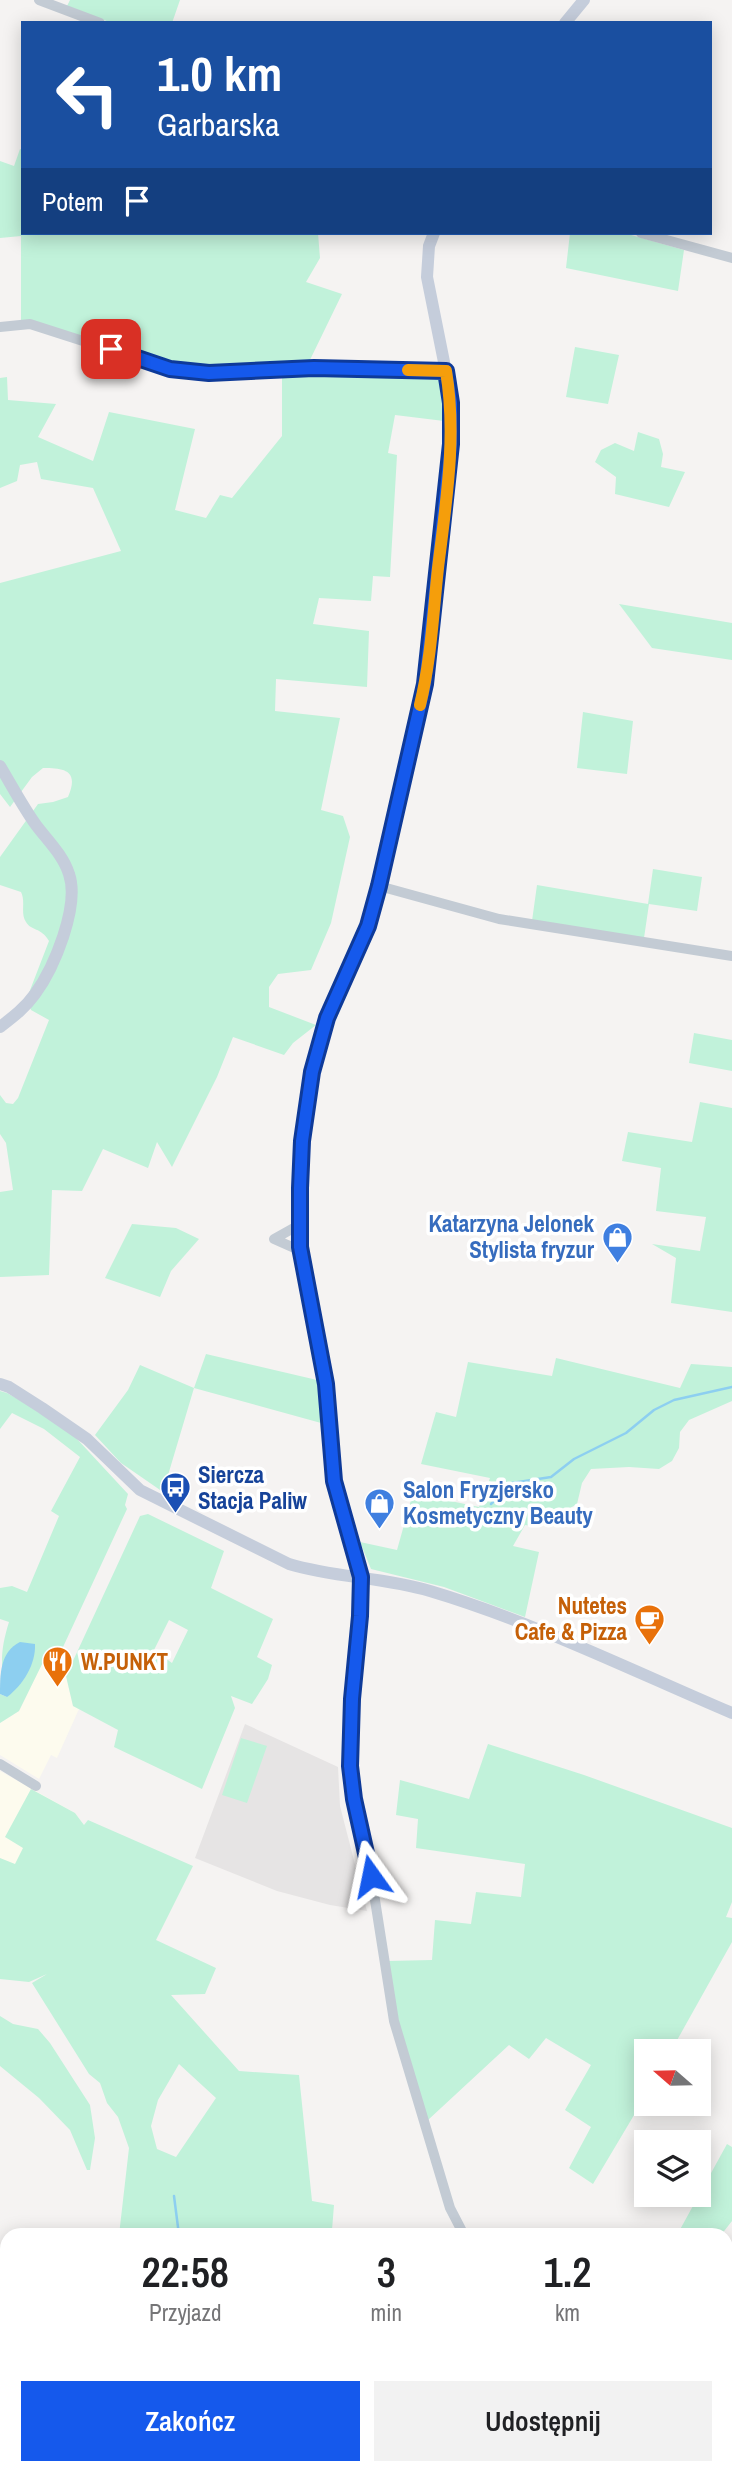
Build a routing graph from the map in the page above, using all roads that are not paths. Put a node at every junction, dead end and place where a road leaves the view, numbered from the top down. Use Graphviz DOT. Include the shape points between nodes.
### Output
graph roads {
  1 [pos="38,0"];
  2 [pos="584,0"];
  3 [pos="95,21"];
  4 [pos="567,21"];
  5 [pos="433,235"];
  6 [pos="648,235"];
  7 [pos="732,258"];
  8 [pos="0,327"];
  9 [pos="446,371"];
  10 [pos="0,766"];
  11 [pos="379,886"];
  12 [pos="732,956"];
  13 [pos="0,1027"];
  14 [pos="299,1225"];
  15 [pos="301,1251"];
  16 [pos="0,1384"];
  17 [pos="361,1577"];
  18 [pos="732,1713"];
  19 [pos="0,1764"];
  20 [pos="36,1786"];
  21 [pos="460,2228"];
  1 -- 3 [label="street"];
  2 -- 4 [label="street"];
  5 -- 9 [label="street" via="426,277"];
  6 -- 7 [label="street"];
  8 -- 9 [label="street" via="30,324 170,369 209,373 314,368"];
  9 -- 11 [label="street" via="451,444 425,684"];
  10 -- 13 [label="street" via="61,857 72,891 51,966 26,1005"];
  11 -- 12 [label="street" via="499,919"];
  11 -- 14 [label="street" via="368,926 327,1018 312,1072 302,1141"];
  14 -- 15 [label="street"];
  14 -- 15 [label="street" via="274,1238"];
  15 -- 17 [label="street" via="326,1384 337,1496"];
  16 -- 17 [label="street" via="87,1440 140,1490 289,1564"];
  17 -- 18 [label="street" via="431,1591 513,1620"];
  17 -- 21 [label="street" via="350,1748 354,1799 394,2021 450,2208"];
  19 -- 20 [label="street"];
}
